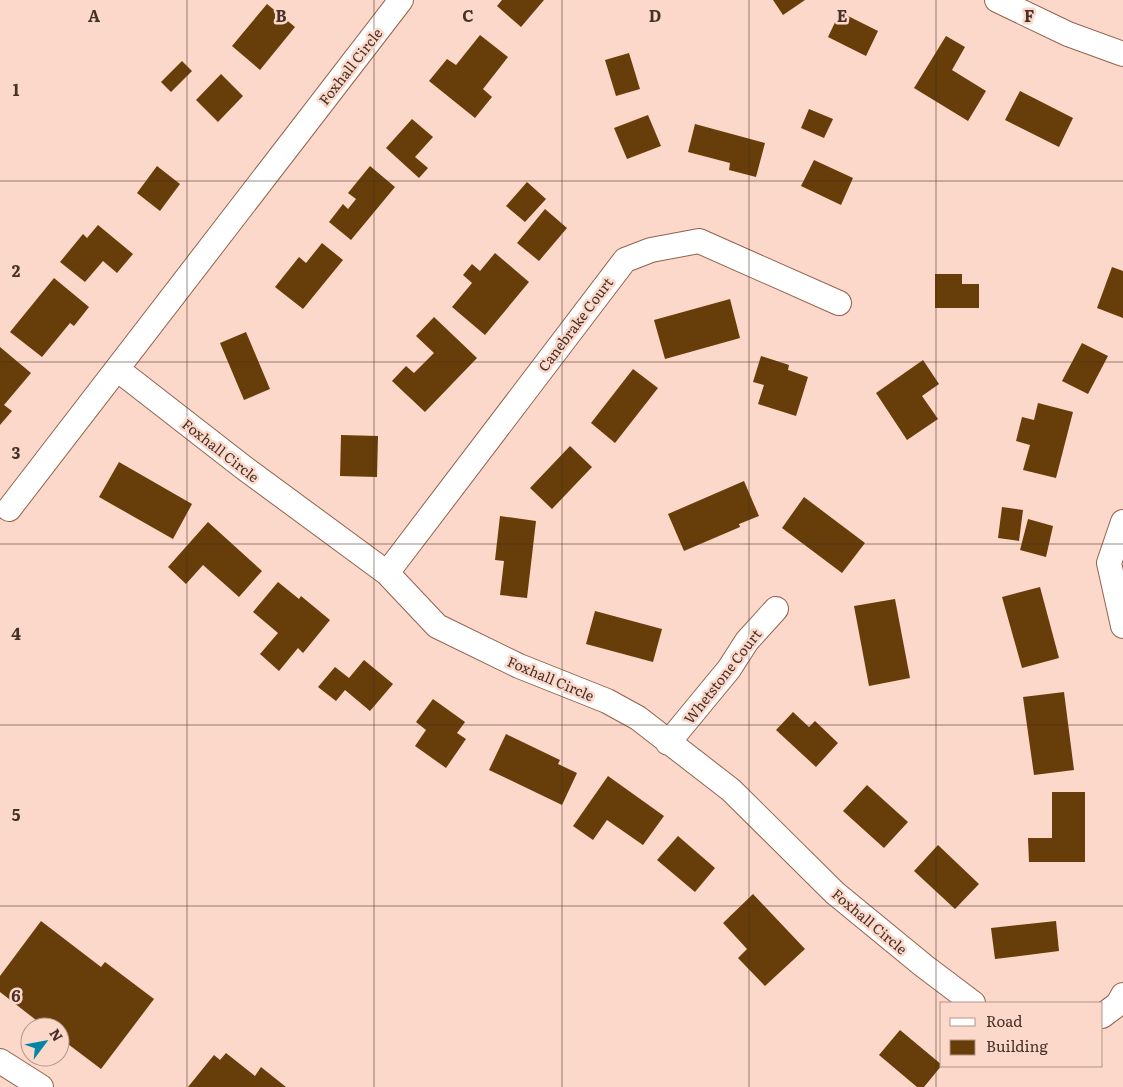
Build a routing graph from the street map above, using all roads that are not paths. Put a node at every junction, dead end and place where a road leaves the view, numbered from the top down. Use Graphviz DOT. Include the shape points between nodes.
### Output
graph roads {
  1 [pos="401,0"];
  2 [pos="997,0"];
  3 [pos="1123,54"];
  4 [pos="839,303"];
  5 [pos="117,369"];
  6 [pos="9,509"];
  7 [pos="1123,522"];
  8 [pos="387,574"];
  9 [pos="776,609"];
  10 [pos="1123,626"];
  11 [pos="668,742"];
  12 [pos="1123,994"];
  13 [pos="972,1002"];
  14 [pos="1103,1015"];
  15 [pos="0,1060"];
  16 [pos="42,1087"];
  1 -- 5 [label="street, Foxhall Circle"];
  2 -- 3 [label="street" via="1068,34"];
  4 -- 8 [label="street, Canebrake Court" via="699,241 651,250 624,260"];
  5 -- 6 [label="street, Foxhall Circle"];
  5 -- 8 [label="street, Foxhall Circle"];
  7 -- 10 [label="street" via="1109,563"];
  8 -- 11 [label="street, Foxhall Circle" via="437,626 519,666 607,701 638,718"];
  9 -- 11 [label="street, Whetstone Court"];
  11 -- 13 [label="street, Foxhall Circle" via="731,790 835,893"];
  12 -- 14 [label="street" via="1118,1004"];
  15 -- 16 [label="street"];
}
